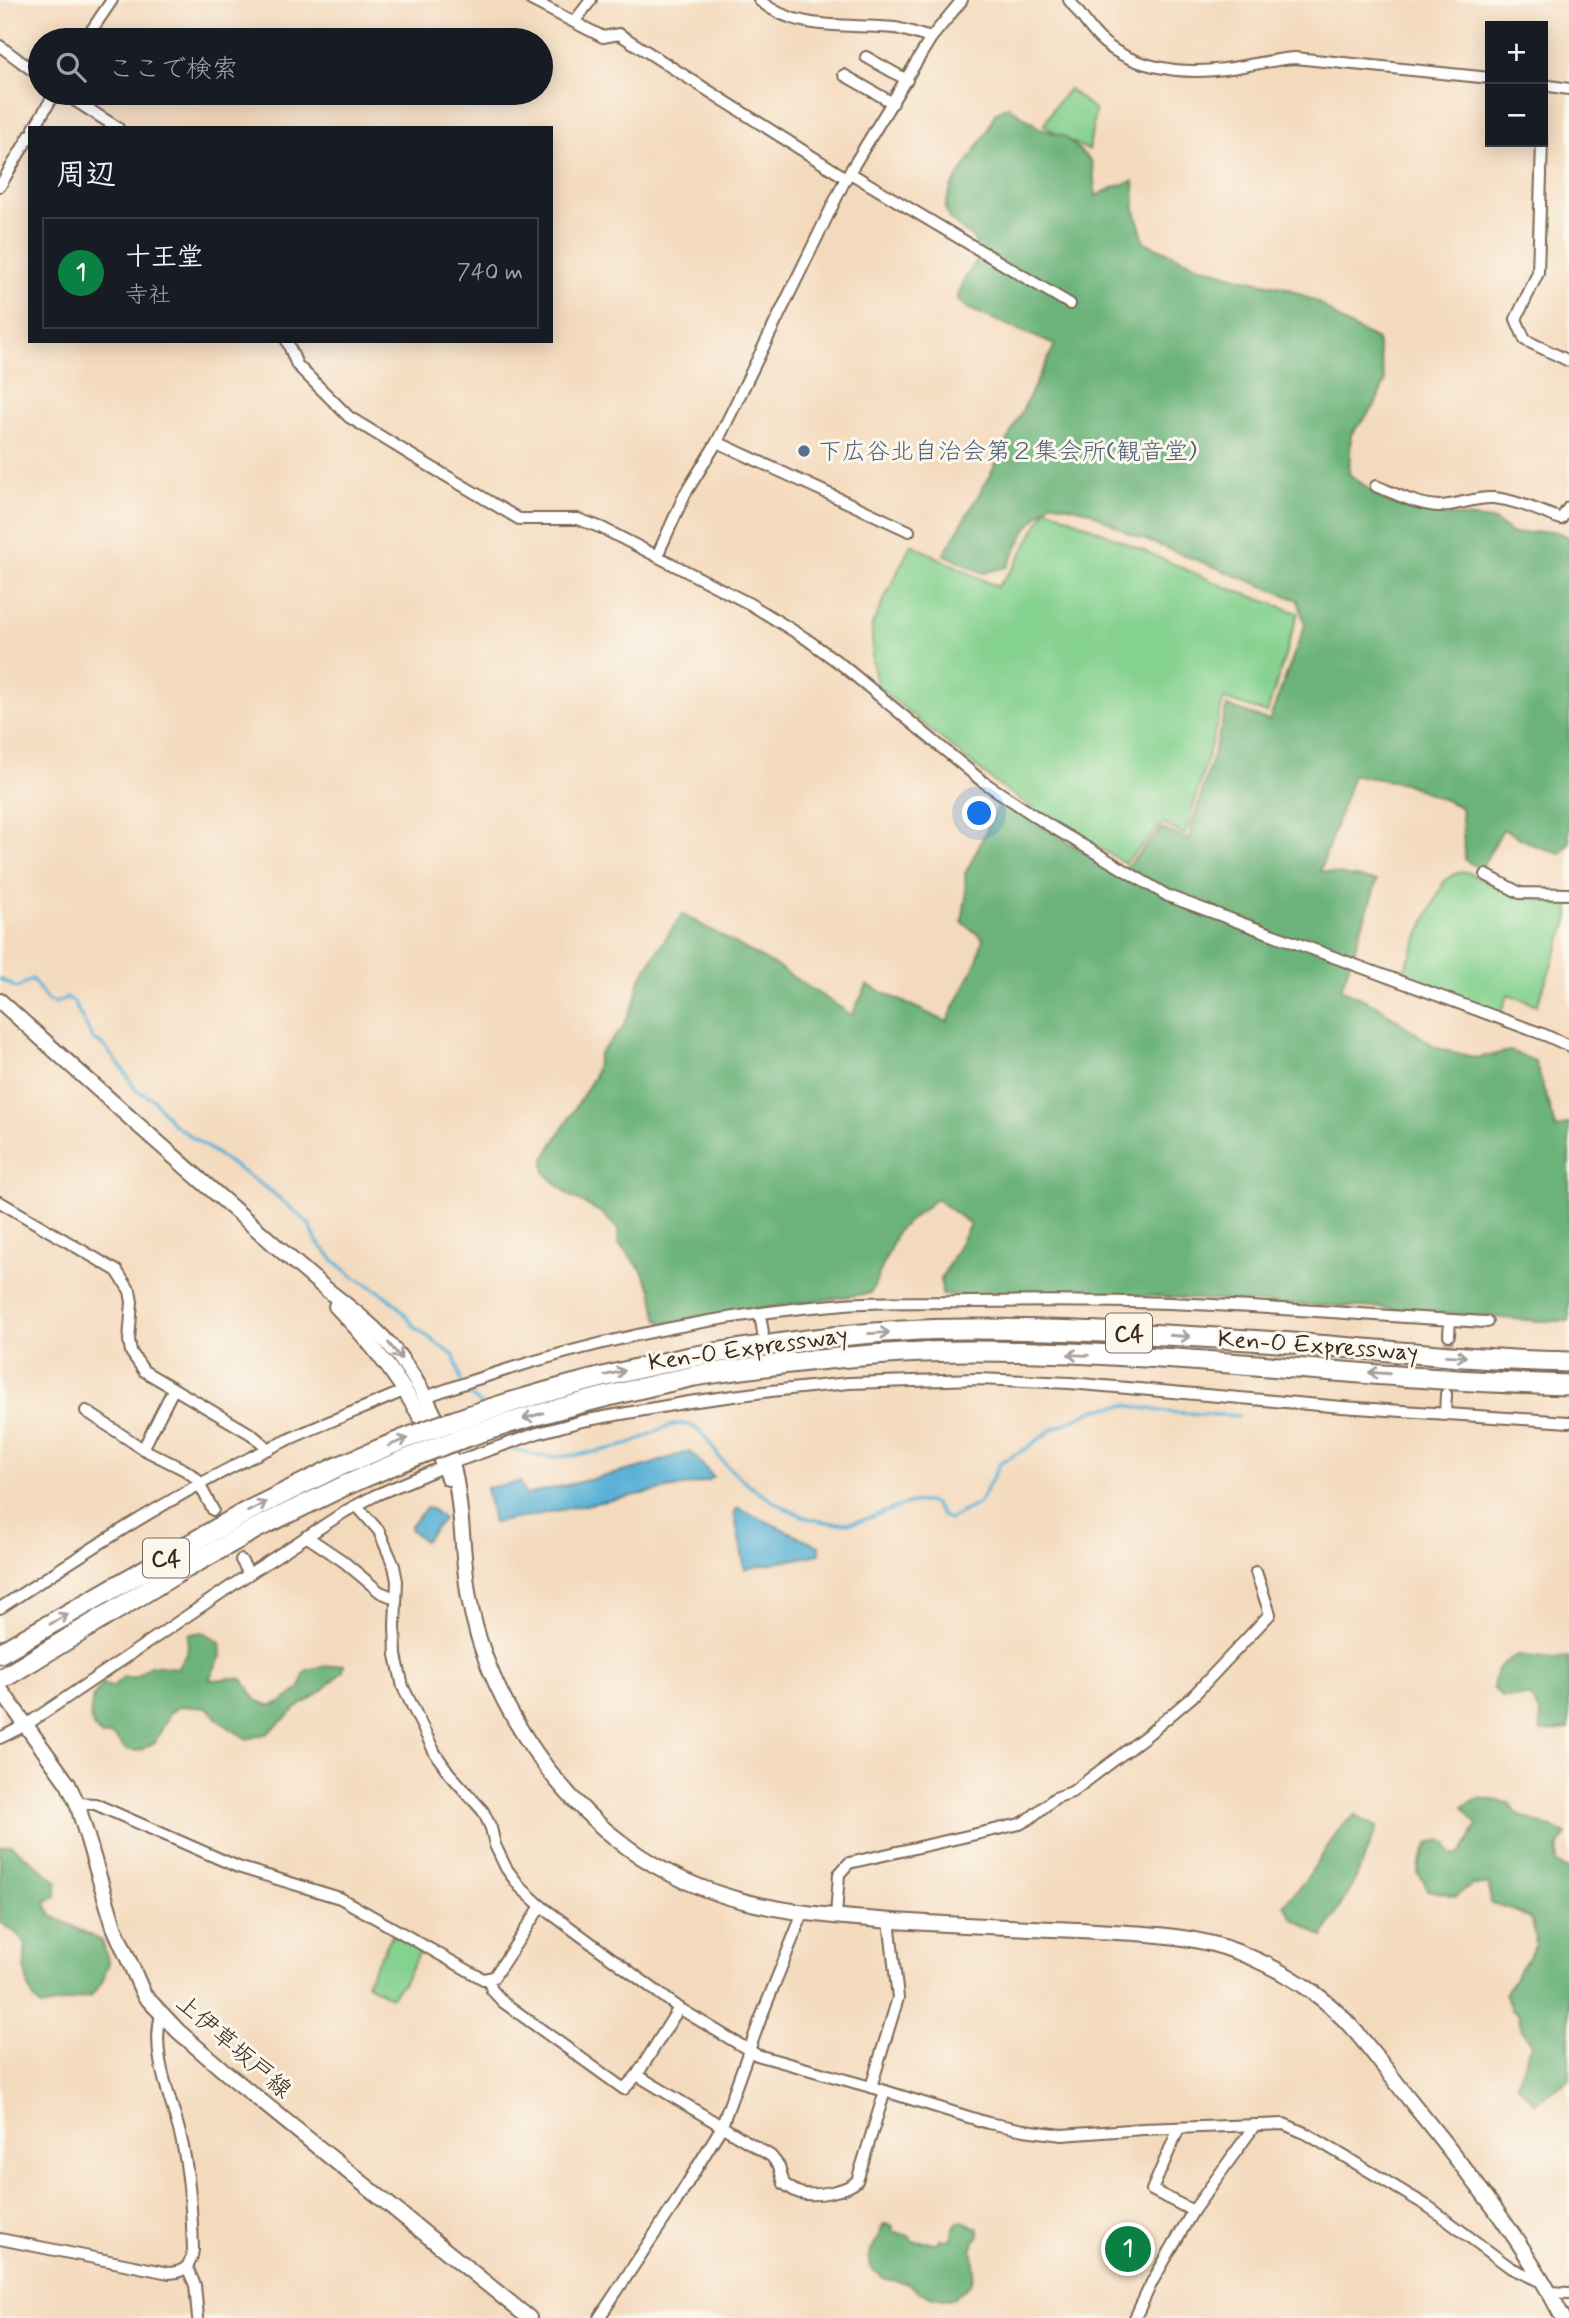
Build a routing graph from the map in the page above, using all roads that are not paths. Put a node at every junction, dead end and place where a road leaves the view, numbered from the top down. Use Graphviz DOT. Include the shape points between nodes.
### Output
graph roads {
  1 [pos="112,0"];
  2 [pos="531,0"];
  3 [pos="591,0"];
  4 [pos="759,0"];
  5 [pos="962,0"];
  6 [pos="1069,0"];
  7 [pos="574,22"];
  8 [pos="93,28"];
  9 [pos="932,38"];
  10 [pos="0,46"];
  11 [pos="866,57"];
  12 [pos="28,67"];
  13 [pos="844,75"];
  14 [pos="1485,77"];
  15 [pos="906,80"];
  16 [pos="1548,86"];
  17 [pos="1569,89"];
  18 [pos="892,103"];
  19 [pos="48,105"];
  20 [pos="82,105"];
  21 [pos="35,126"];
  22 [pos="115,126"];
  23 [pos="28,138"];
  24 [pos="1542,147"];
  25 [pos="848,175"];
  26 [pos="0,186"];
  27 [pos="1070,304"];
  28 [pos="288,343"];
  29 [pos="1569,361"];
  30 [pos="717,442"];
  31 [pos="1376,486"];
  32 [pos="1569,507"];
  33 [pos="909,531"];
  34 [pos="657,556"];
  35 [pos="1486,875"];
  36 [pos="1569,894"];
  37 [pos="0,1001"];
  38 [pos="1569,1046"];
  39 [pos="0,1202"];
  40 [pos="270,1241"];
  41 [pos="760,1314"];
  42 [pos="1450,1320"];
  43 [pos="1487,1322"];
  44 [pos="763,1334"];
  45 [pos="1449,1335"];
  46 [pos="1569,1362"];
  47 [pos="692,1366"];
  48 [pos="770,1379"];
  49 [pos="1569,1385"];
  50 [pos="173,1390"];
  51 [pos="406,1390"];
  52 [pos="771,1391"];
  53 [pos="1446,1394"];
  54 [pos="425,1397"];
  55 [pos="86,1411"];
  56 [pos="1445,1415"];
  57 [pos="1569,1422"];
  58 [pos="143,1449"];
  59 [pos="269,1449"];
  60 [pos="448,1465"];
  61 [pos="201,1484"];
  62 [pos="357,1506"];
  63 [pos="213,1510"];
  64 [pos="306,1536"];
  65 [pos="241,1560"];
  66 [pos="1256,1572"];
  67 [pos="249,1574"];
  68 [pos="395,1598"];
  69 [pos="0,1608"];
  70 [pos="0,1653"];
  71 [pos="6,1677"];
  72 [pos="0,1689"];
  73 [pos="26,1725"];
  74 [pos="0,1738"];
  75 [pos="77,1803"];
  76 [pos="541,1906"];
  77 [pos="803,1913"];
  78 [pos="836,1916"];
  79 [pos="889,1920"];
  80 [pos="488,1979"];
  81 [pos="679,2008"];
  82 [pos="161,2014"];
  83 [pos="749,2051"];
  84 [pos="637,2075"];
  85 [pos="871,2087"];
  86 [pos="885,2091"];
  87 [pos="1255,2125"];
  88 [pos="721,2128"];
  89 [pos="1179,2128"];
  90 [pos="1194,2211"];
  91 [pos="0,2239"];
  92 [pos="187,2267"];
  93 [pos="1547,2287"];
  94 [pos="1569,2293"];
  95 [pos="198,2318"];
  96 [pos="529,2318"];
  97 [pos="599,2318"];
  98 [pos="1135,2318"];
  99 [pos="1563,2318"];
  1 -- 8 [label="street"];
  2 -- 7 [label="street"];
  3 -- 7 [label="street"];
  4 -- 9 [label="street" via="791,19 827,26 899,29"];
  5 -- 9 [label="street"];
  6 -- 14 [label="street" via="1099,38 1134,60 1156,66 1216,70 1295,58"];
  7 -- 25 [label="street" via="603,37 619,34"];
  9 -- 15 [label="street"];
  10 -- 12 [label="street"];
  11 -- 15 [label="street"];
  13 -- 18 [label="street"];
  15 -- 18 [label="street"];
  16 -- 17 [label="street"];
  18 -- 25 [label="street"];
  19 -- 21 [label="street"];
  20 -- 22 [label="street"];
  23 -- 26 [label="street"];
  24 -- 29 [label="street" via="1538,273 1516,319 1525,340"];
  25 -- 27 [label="street"];
  25 -- 30 [label="street"];
  28 -- 34 [label="street" via="297,365 349,417 519,519 578,519"];
  30 -- 33 [label="street"];
  30 -- 34 [label="street" via="685,494"];
  31 -- 32 [label="street" via="1440,506 1493,498 1561,519"];
  34 -- 38 [label="street" via="805,638 982,781 1168,896"];
  35 -- 36 [label="street" via="1520,893"];
  37 -- 40 [label="street"];
  39 -- 50 [label="street" via="117,1271 132,1302 131,1352 144,1371"];
  40 -- 51 [label="street" via="344,1315"];
  40 -- 54 [label="street, one-way" via="383,1337"];
  41 -- 42 [label="street" via="847,1304 1056,1301 1171,1303"];
  41 -- 44 [label="street"];
  41 -- 54 [label="street" via="606,1342"];
  42 -- 43 [label="street"];
  42 -- 45 [label="street"];
  47 -- 46 [label="highway, Ken-O Expressway / C4, one-way" via="791,1341 973,1329 1115,1332"];
  49 -- 47 [label="highway, Ken-O Expressway / C4, one-way" via="972,1351"];
  70 -- 47 [label="highway, Ken-O Expressway / C4, one-way, bridge" via="248,1511 335,1468 532,1395 605,1375"];
  47 -- 71 [label="highway, Ken-O Expressway / C4, one-way, bridge" via="468,1436 344,1486 233,1541"];
  48 -- 52 [label="street"];
  50 -- 58 [label="street"];
  50 -- 59 [label="street"];
  51 -- 59 [label="street"];
  51 -- 60 [label="street"];
  52 -- 56 [label="street" via="977,1379"];
  52 -- 60 [label="street" via="582,1421"];
  53 -- 56 [label="street"];
  54 -- 60 [label="street"];
  55 -- 58 [label="street"];
  56 -- 57 [label="street"];
  58 -- 61 [label="street" via="185,1470"];
  59 -- 61 [label="street"];
  60 -- 62 [label="street"];
  60 -- 77 [label="street" via="473,1618 491,1674 525,1736 571,1796 598,1823 656,1866 747,1903"];
  61 -- 63 [label="street"];
  61 -- 69 [label="street"];
  62 -- 64 [label="street"];
  62 -- 68 [label="street" via="387,1545 395,1574"];
  64 -- 67 [label="street"];
  64 -- 68 [label="street" via="380,1592"];
  65 -- 67 [label="street"];
  66 -- 78 [label="street" via="1270,1614 1266,1620 1146,1737 1020,1824 849,1864 839,1874"];
  67 -- 73 [label="street"];
  68 -- 76 [label="street" via="396,1655 403,1686 424,1731 449,1773 483,1811 506,1868"];
  72 -- 73 [label="street, 上伊草坂戸線"];
  73 -- 74 [label="street"];
  73 -- 75 [label="street, 上伊草坂戸線"];
  75 -- 80 [label="street" via="95,1804 238,1867 341,1898"];
  75 -- 82 [label="street, 上伊草坂戸線" via="114,1927 144,1995"];
  76 -- 80 [label="street" via="494,1977"];
  76 -- 81 [label="street"];
  77 -- 78 [label="street"];
  77 -- 83 [label="street"];
  78 -- 79 [label="street"];
  79 -- 85 [label="street" via="898,1998"];
  79 -- 93 [label="street" via="1166,1935 1218,1945 1263,1963 1313,1993 1350,2026 1512,2232"];
  80 -- 84 [label="street" via="503,2002 624,2089"];
  81 -- 83 [label="street"];
  81 -- 84 [label="street"];
  82 -- 92 [label="street" via="157,2050 189,2178 193,2250"];
  82 -- 96 [label="street, 上伊草坂戸線" via="235,2080"];
  83 -- 85 [label="street"];
  83 -- 88 [label="street"];
  84 -- 88 [label="street"];
  85 -- 86 [label="street"];
  86 -- 88 [label="street" via="857,2181 850,2188 800,2193 784,2184 771,2156"];
  86 -- 89 [label="street" via="988,2123 1062,2135"];
  87 -- 89 [label="street"];
  87 -- 90 [label="street"];
  87 -- 93 [label="street" via="1284,2124 1307,2134 1429,2207 1511,2268"];
  88 -- 97 [label="street"];
  89 -- 90 [label="street" via="1152,2190"];
  90 -- 98 [label="street"];
  91 -- 92 [label="street" via="169,2273"];
  92 -- 95 [label="street" via="195,2285"];
  93 -- 94 [label="street"];
  93 -- 99 [label="street"];
}
